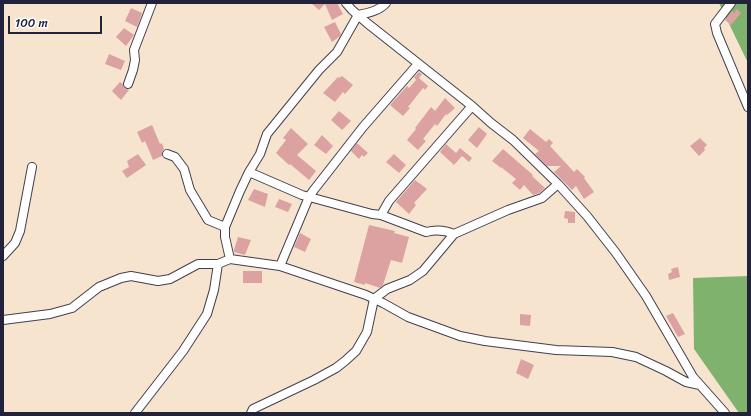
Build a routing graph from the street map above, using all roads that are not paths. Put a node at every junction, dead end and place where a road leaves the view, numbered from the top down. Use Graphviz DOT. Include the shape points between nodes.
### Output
graph roads {
  1 [pos="152,3"];
  2 [pos="346,3"];
  3 [pos="386,3"];
  4 [pos="731,3"];
  5 [pos="358,15"];
  6 [pos="418,64"];
  7 [pos="128,84"];
  8 [pos="472,106"];
  9 [pos="748,107"];
  10 [pos="166,154"];
  11 [pos="32,167"];
  12 [pos="250,172"];
  13 [pos="558,184"];
  14 [pos="309,197"];
  15 [pos="381,215"];
  16 [pos="225,227"];
  17 [pos="454,234"];
  18 [pos="3,256"];
  19 [pos="230,259"];
  20 [pos="218,264"];
  21 [pos="280,266"];
  22 [pos="374,299"];
  23 [pos="3,320"];
  24 [pos="700,385"];
  25 [pos="135,413"];
  26 [pos="251,413"];
  27 [pos="725,413"];
  1 -- 7 [label="street" via="134,50 135,60"];
  2 -- 5 [label="street"];
  3 -- 5 [label="street" via="371,13"];
  4 -- 9 [label="street" via="715,24"];
  5 -- 6 [label="street"];
  5 -- 12 [label="street" via="338,52 319,70 267,134"];
  6 -- 8 [label="street"];
  6 -- 14 [label="street" via="363,127"];
  8 -- 13 [label="street" via="513,140"];
  8 -- 15 [label="street" via="389,201"];
  10 -- 16 [label="street" via="175,157 184,169 190,190 208,220"];
  11 -- 18 [label="street" via="20,231 15,243"];
  12 -- 14 [label="street"];
  12 -- 16 [label="street"];
  13 -- 17 [label="street" via="542,198"];
  13 -- 24 [label="street" via="616,253 646,296"];
  14 -- 15 [label="street"];
  14 -- 21 [label="street"];
  15 -- 17 [label="street" via="426,232 444,231"];
  16 -- 19 [label="street"];
  17 -- 22 [label="street" via="423,271 410,280 387,289"];
  19 -- 20 [label="street"];
  19 -- 21 [label="street"];
  20 -- 23 [label="street" via="198,264 170,279 158,281 130,276 121,278 99,287 72,308 50,314"];
  20 -- 25 [label="street" via="207,314 183,351"];
  21 -- 22 [label="street"];
  22 -- 24 [label="street" via="408,316 460,336 556,350 612,352 636,358 686,382"];
  22 -- 26 [label="street" via="367,332 356,350 345,361 320,377 253,409"];
  24 -- 27 [label="street"];
}
